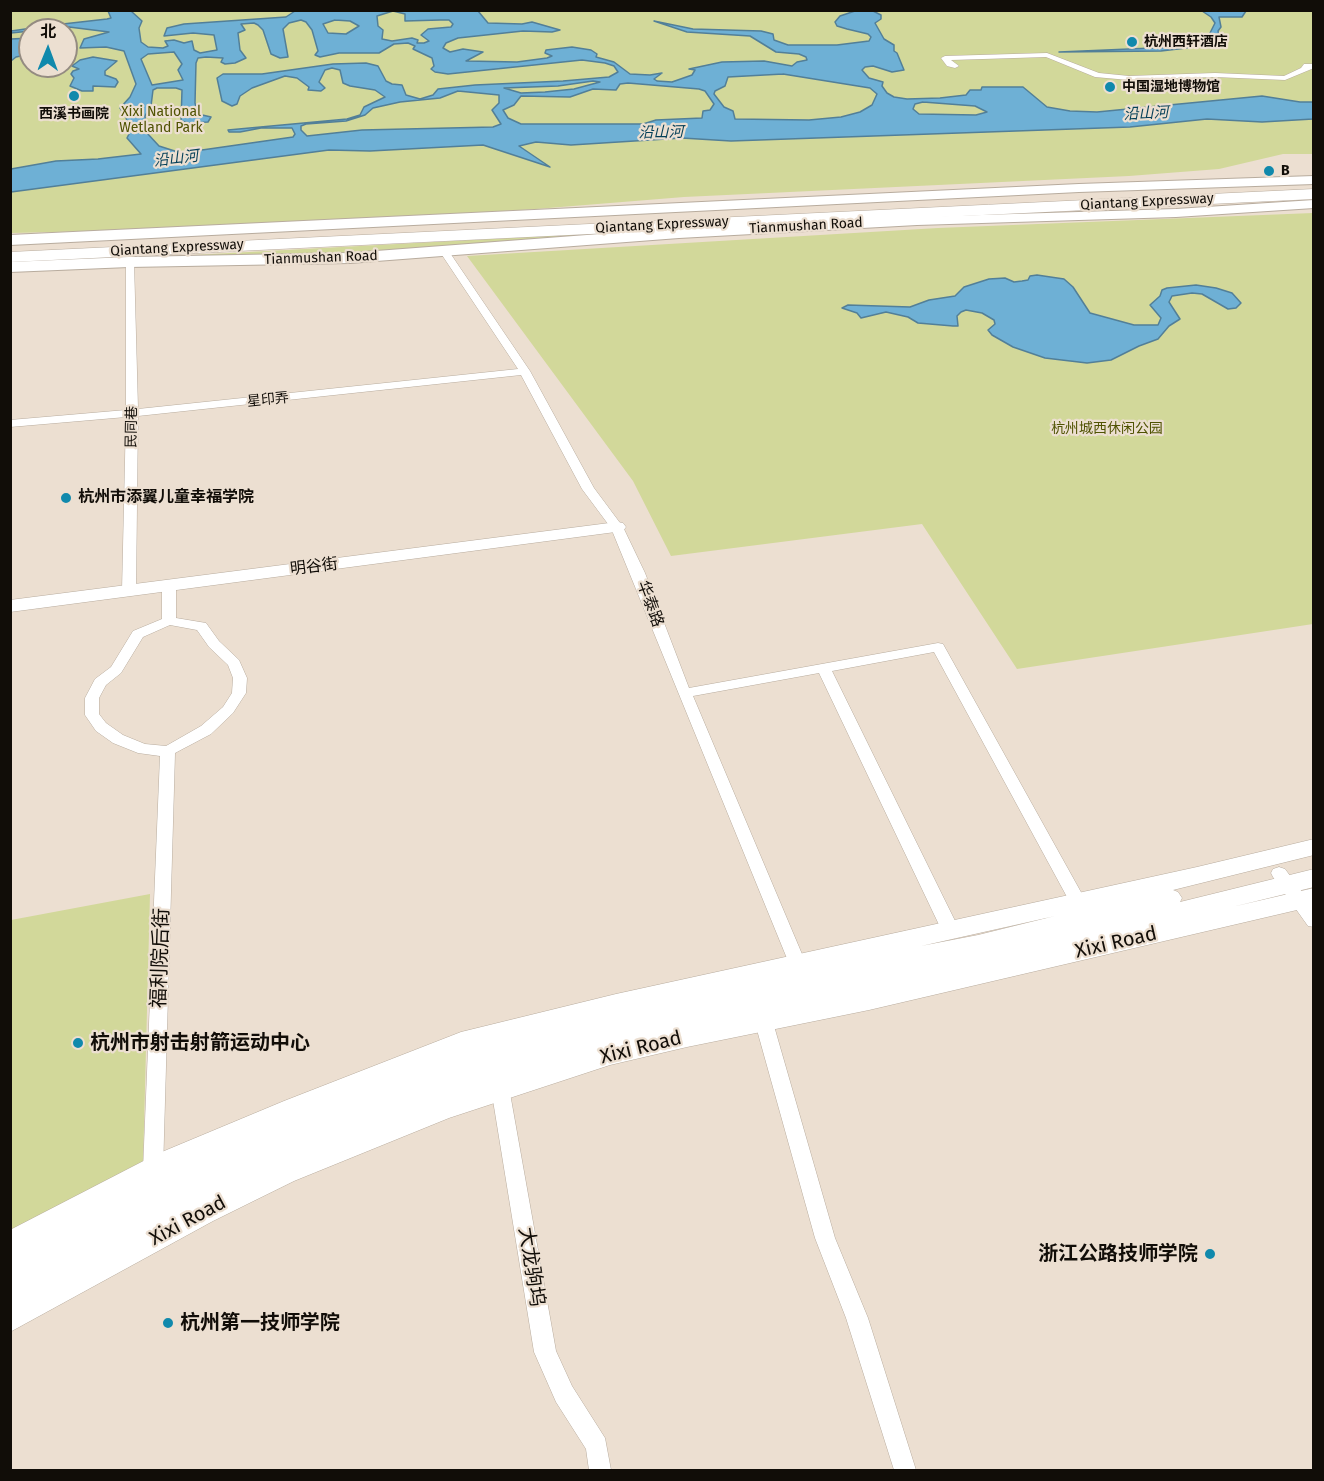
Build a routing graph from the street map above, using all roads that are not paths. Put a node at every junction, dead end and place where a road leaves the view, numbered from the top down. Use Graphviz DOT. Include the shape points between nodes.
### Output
graph roads {
  1 [pos="951,65"];
  2 [pos="1314,66"];
  3 [pos="1314,180"];
  4 [pos="1282,181"];
  5 [pos="1313,198"];
  6 [pos="924,209"];
  7 [pos="369,231"];
  8 [pos="318,241"];
  9 [pos="10,242"];
  10 [pos="10,250"];
  11 [pos="445,252"];
  12 [pos="10,257"];
  13 [pos="10,262"];
  14 [pos="129,262"];
  15 [pos="10,267"];
  16 [pos="525,371"];
  17 [pos="132,413"];
  18 [pos="10,424"];
  19 [pos="617,527"];
  20 [pos="169,586"];
  21 [pos="129,591"];
  22 [pos="10,606"];
  23 [pos="169,621"];
  24 [pos="824,669"];
  25 [pos="686,693"];
  26 [pos="168,751"];
  27 [pos="1314,847"];
  28 [pos="1314,864"];
  29 [pos="1314,878"];
  30 [pos="1294,889"];
  31 [pos="1079,903"];
  32 [pos="1314,921"];
  33 [pos="951,931"];
  34 [pos="801,974"];
  35 [pos="762,1014"];
  36 [pos="497,1071"];
  37 [pos="153,1170"];
  38 [pos="10,1245"];
  39 [pos="10,1269"];
  40 [pos="10,1290"];
  41 [pos="10,1318"];
  42 [pos="600,1470"];
  43 [pos="905,1470"];
  1 -- 2 [label="street" via="945,58 1047,55 1110,77 1285,78"];
  3 -- 4 [label="main road, Tianmushan Road"];
  4 -- 6 [label="highway"];
  4 -- 9 [label="main road, Tianmushan Road"];
  5 -- 6 [label="highway, Qiantang Expressway"];
  5 -- 11 [label="main road, Tianmushan Road" via="1142,214 753,229"];
  6 -- 7 [label="highway, Qiantang Expressway"];
  6 -- 8 [label="highway, Qiantang Expressway"];
  7 -- 9 [label="highway"];
  7 -- 10 [label="highway, Qiantang Expressway"];
  8 -- 12 [label="highway, Qiantang Expressway"];
  8 -- 13 [label="highway"];
  11 -- 14 [label="main road, Tianmushan Road"];
  11 -- 16 [label="street, 华泰路"];
  14 -- 15 [label="main road, Tianmushan Road"];
  14 -- 17 [label="street, 民同巷"];
  16 -- 17 [label="street, 星印弄"];
  16 -- 19 [label="street, 华泰路" via="588,489"];
  17 -- 18 [label="street, 星印弄"];
  17 -- 21 [label="street, 民同巷"];
  19 -- 20 [label="main road, 明谷街"];
  19 -- 25 [label="street, 华泰路"];
  20 -- 21 [label="main road, 明谷街"];
  20 -- 23 [label="street"];
  21 -- 22 [label="main road, 明谷街"];
  23 -- 26 [label="street" via="201,626 234,663 240,678 239,693 228,710 206,730"];
  23 -- 26 [label="street" via="138,634 116,670 100,682 92,698 92,715 118,739 143,749"];
  24 -- 25 [label="street"];
  24 -- 31 [label="street" via="938,647"];
  24 -- 33 [label="street"];
  25 -- 34 [label="street, 华泰路"];
  26 -- 37 [label="street, 福利院后街"];
  27 -- 31 [label="main road, Xixi Road"];
  28 -- 30 [label="main road, Xixi Road"];
  29 -- 30 [label="main road, Xixi Road"];
  30 -- 32 [label="street"];
  30 -- 34 [label="main road, Xixi Road"];
  30 -- 35 [label="main road, Xixi Road" via="985,958"];
  31 -- 33 [label="main road, Xixi Road"];
  33 -- 34 [label="main road, Xixi Road"];
  34 -- 36 [label="main road, Xixi Road" via="570,1031"];
  34 -- 37 [label="main road, Xixi Road" via="616,1004 470,1040"];
  35 -- 36 [label="main road, Xixi Road" via="602,1039"];
  35 -- 43 [label="street" via="825,1238 857,1318"];
  36 -- 39 [label="main road, Xixi Road" via="438,1072 244,1149"];
  36 -- 40 [label="main road, Xixi Road" via="430,1093 244,1167"];
  36 -- 41 [label="main road, Xixi Road" via="442,1109 284,1172"];
  36 -- 42 [label="street, 大龙驹坞" via="545,1352 564,1394 597,1446"];
  37 -- 38 [label="main road, Xixi Road"];
}
